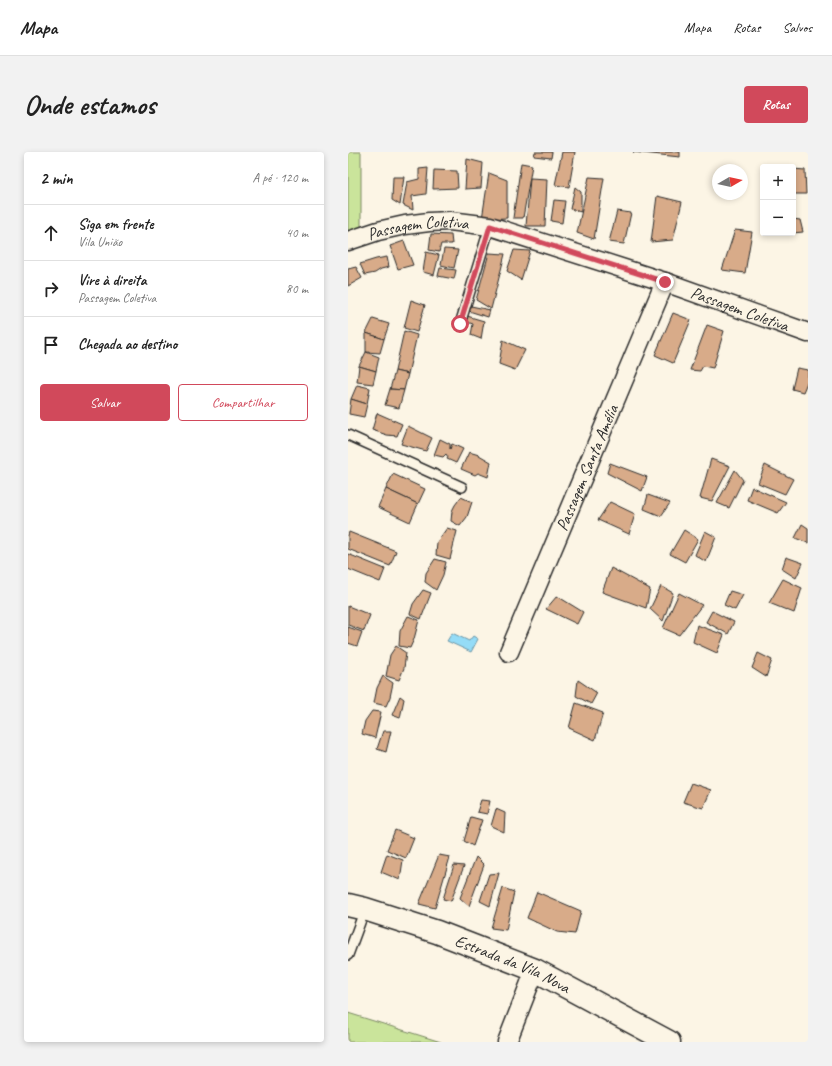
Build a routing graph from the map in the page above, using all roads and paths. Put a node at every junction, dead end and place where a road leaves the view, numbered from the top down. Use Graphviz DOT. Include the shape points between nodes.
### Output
graph roads {
  1 [pos="490,226"];
  2 [pos="348,241"];
  3 [pos="665,282"];
  4 [pos="460,324"];
  5 [pos="808,333"];
  6 [pos="348,435"];
  7 [pos="462,487"];
  8 [pos="509,652"];
  9 [pos="356,907"];
  10 [pos="348,955"];
  11 [pos="535,970"];
  12 [pos="508,1042"];
  13 [pos="669,1042"];
  1 -- 2 [label="street, Passagem Coletiva" via="450,221 429,222 405,225"];
  1 -- 3 [label="street, Passagem Coletiva"];
  1 -- 4 [label="lane"];
  3 -- 5 [label="street, Passagem Coletiva"];
  3 -- 8 [label="street, Passagem Santa Amélia"];
  6 -- 7 [label="lane"];
  9 -- 10 [label="lane"];
  9 -- 11 [label="street, Estrada da Vila Nova" via="437,932"];
  11 -- 12 [label="street"];
  11 -- 13 [label="street, Estrada da Vila Nova"];
}
